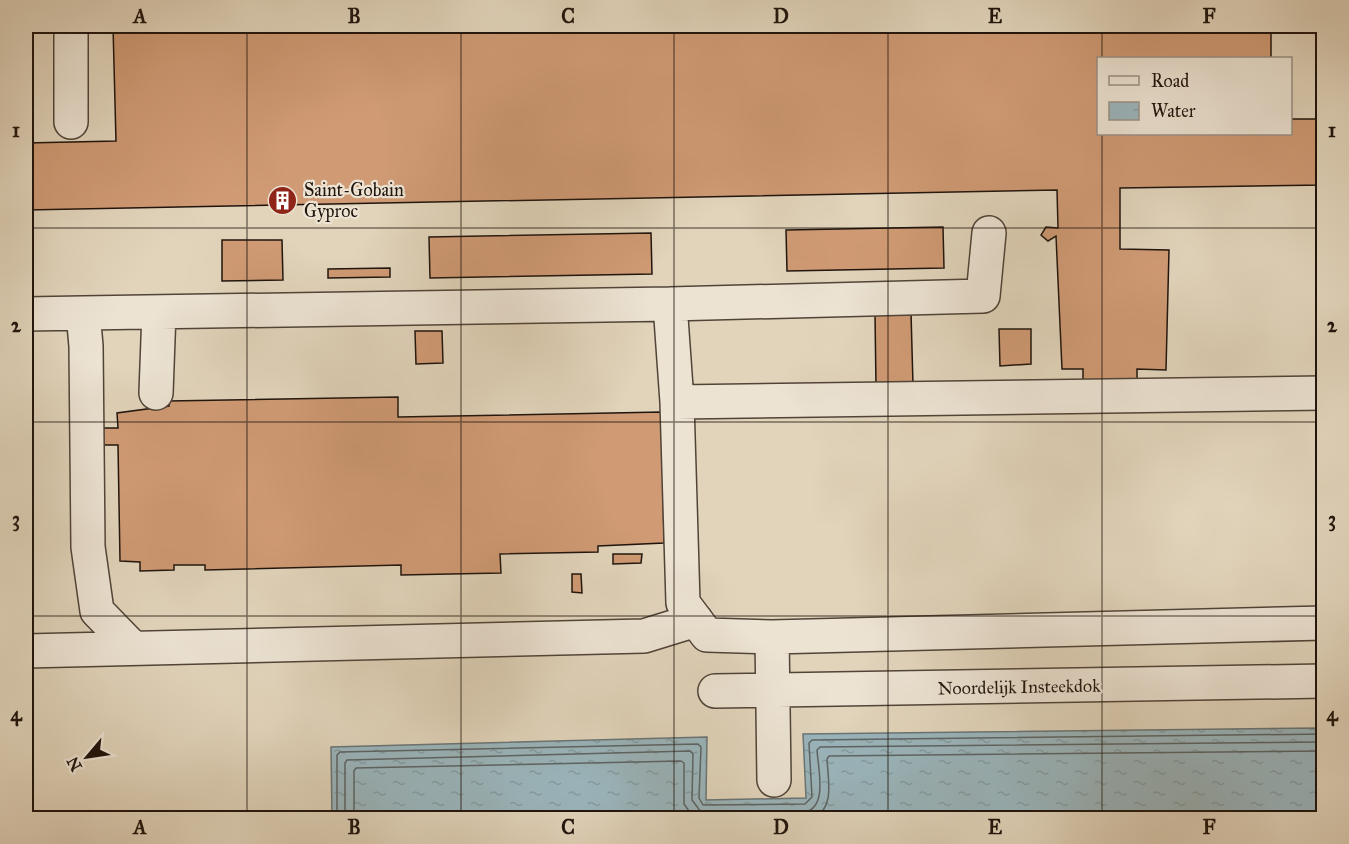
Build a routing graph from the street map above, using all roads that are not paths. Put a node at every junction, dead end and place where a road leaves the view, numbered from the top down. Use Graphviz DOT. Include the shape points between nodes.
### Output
graph roads {
  1 [pos="71,26"];
  2 [pos="71,122"];
  3 [pos="990,233"];
  4 [pos="670,304"];
  5 [pos="159,312"];
  6 [pos="83,313"];
  7 [pos="26,314"];
  8 [pos="156,393"];
  9 [pos="1323,393"];
  10 [pos="677,402"];
  11 [pos="696,620"];
  12 [pos="1323,623"];
  13 [pos="772,637"];
  14 [pos="134,648"];
  15 [pos="26,651"];
  16 [pos="1323,681"];
  17 [pos="715,691"];
  18 [pos="771,691"];
  19 [pos="774,780"];
  1 -- 2 [label="lane"];
  3 -- 4 [label="lane" via="983,296"];
  4 -- 5 [label="lane"];
  4 -- 10 [label="lane"];
  5 -- 6 [label="lane"];
  5 -- 8 [label="lane"];
  6 -- 7 [label="lane"];
  6 -- 14 [label="lane" via="88,547 97,610"];
  9 -- 10 [label="lane"];
  10 -- 11 [label="lane" via="683,603"];
  11 -- 13 [label="lane" via="707,635"];
  11 -- 14 [label="lane" via="644,636"];
  12 -- 13 [label="lane"];
  13 -- 18 [label="lane"];
  14 -- 15 [label="lane"];
  16 -- 18 [label="lane, Noordelijk Insteekdok"];
  17 -- 18 [label="lane, Noordelijk Insteekdok"];
  18 -- 19 [label="lane"];
}
